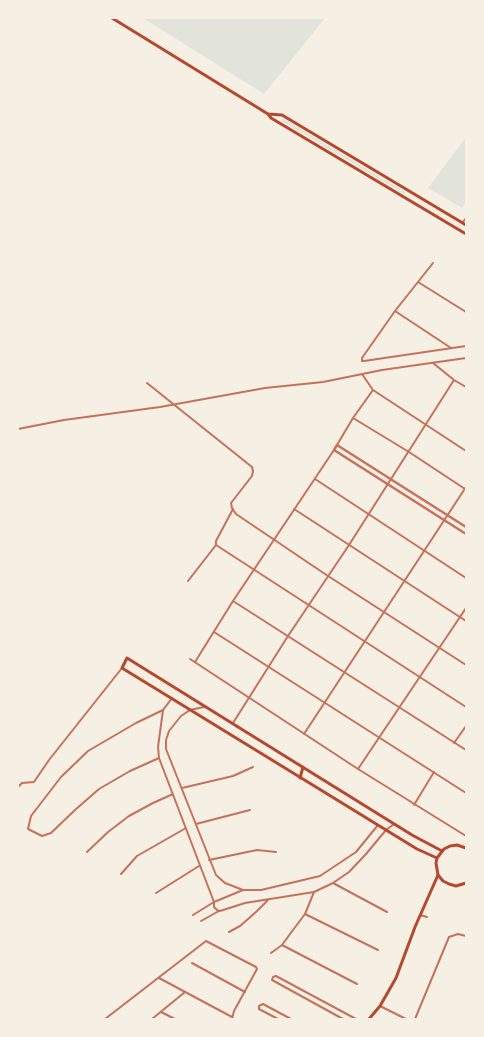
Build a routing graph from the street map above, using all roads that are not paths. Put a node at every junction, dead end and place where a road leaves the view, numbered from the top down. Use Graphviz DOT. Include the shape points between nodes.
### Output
graph roads {
  1 [pos="112,18"];
  2 [pos="268,114"];
  3 [pos="466,218"];
  4 [pos="462,223"];
  5 [pos="466,225"];
  6 [pos="466,234"];
  7 [pos="433,263"];
  8 [pos="418,282"];
  9 [pos="395,311"];
  10 [pos="466,312"];
  11 [pos="466,346"];
  12 [pos="451,348"];
  13 [pos="466,358"];
  14 [pos="433,363"];
  15 [pos="362,374"];
  16 [pos="454,380"];
  17 [pos="146,383"];
  18 [pos="466,387"];
  19 [pos="373,390"];
  20 [pos="175,404"];
  21 [pos="353,418"];
  22 [pos="426,424"];
  23 [pos="18,429"];
  24 [pos="337,445"];
  25 [pos="334,450"];
  26 [pos="466,451"];
  27 [pos="409,452"];
  28 [pos="314,479"];
  29 [pos="391,480"];
  30 [pos="388,484"];
  31 [pos="466,489"];
  32 [pos="294,509"];
  33 [pos="232,510"];
  34 [pos="368,514"];
  35 [pos="448,516"];
  36 [pos="444,521"];
  37 [pos="466,527"];
  38 [pos="466,534"];
  39 [pos="273,540"];
  40 [pos="216,545"];
  41 [pos="349,545"];
  42 [pos="424,551"];
  43 [pos="254,570"];
  44 [pos="328,576"];
  45 [pos="466,578"];
  46 [pos="188,581"];
  47 [pos="404,581"];
  48 [pos="233,601"];
  49 [pos="308,605"];
  50 [pos="466,608"];
  51 [pos="384,612"];
  52 [pos="460,618"];
  53 [pos="466,621"];
  54 [pos="214,632"];
  55 [pos="288,636"];
  56 [pos="365,641"];
  57 [pos="439,648"];
  58 [pos="190,659"];
  59 [pos="195,662"];
  60 [pos="466,664"];
  61 [pos="270,667"];
  62 [pos="122,668"];
  63 [pos="344,672"];
  64 [pos="420,677"];
  65 [pos="249,697"];
  66 [pos="172,698"];
  67 [pos="324,703"];
  68 [pos="204,707"];
  69 [pos="466,707"];
  70 [pos="400,708"];
  71 [pos="163,710"];
  72 [pos="190,710"];
  73 [pos="232,724"];
  74 [pos="466,726"];
  75 [pos="304,734"];
  76 [pos="380,738"];
  77 [pos="454,742"];
  78 [pos="466,750"];
  79 [pos="160,758"];
  80 [pos="252,767"];
  81 [pos="303,767"];
  82 [pos="358,769"];
  83 [pos="434,772"];
  84 [pos="300,778"];
  85 [pos="18,787"];
  86 [pos="182,788"];
  87 [pos="466,793"];
  88 [pos="173,794"];
  89 [pos="414,805"];
  90 [pos="250,810"];
  91 [pos="196,824"];
  92 [pos="394,824"];
  93 [pos="378,825"];
  94 [pos="186,828"];
  95 [pos="386,830"];
  96 [pos="466,836"];
  97 [pos="466,847"];
  98 [pos="442,851"];
  99 [pos="87,852"];
  100 [pos="276,852"];
  101 [pos="437,858"];
  102 [pos="209,860"];
  103 [pos="199,866"];
  104 [pos="121,874"];
  105 [pos="438,875"];
  106 [pos="333,883"];
  107 [pos="466,884"];
  108 [pos="243,890"];
  109 [pos="314,892"];
  110 [pos="156,893"];
  111 [pos="269,899"];
  112 [pos="214,902"];
  113 [pos="220,911"];
  114 [pos="387,912"];
  115 [pos="305,914"];
  116 [pos="193,915"];
  117 [pos="420,915"];
  118 [pos="427,917"];
  119 [pos="201,921"];
  120 [pos="229,932"];
  121 [pos="466,936"];
  122 [pos="282,945"];
  123 [pos="378,950"];
  124 [pos="271,953"];
  125 [pos="192,964"];
  126 [pos="159,978"];
  127 [pos="357,984"];
  128 [pos="186,992"];
  129 [pos="245,992"];
  130 [pos="380,1006"];
  131 [pos="161,1012"];
  132 [pos="232,1018"];
  133 [pos="105,1019"];
  134 [pos="152,1019"];
  135 [pos="174,1019"];
  136 [pos="278,1019"];
  137 [pos="291,1019"];
  138 [pos="343,1019"];
  139 [pos="356,1019"];
  140 [pos="369,1019"];
  141 [pos="406,1019"];
  142 [pos="415,1019"];
  1 -- 2 [label="main road"];
  2 -- 4 [label="main road" via="282,115"];
  2 -- 6 [label="main road"];
  3 -- 4 [label="street"];
  4 -- 5 [label="main road"];
  7 -- 8 [label="street"];
  8 -- 9 [label="street"];
  8 -- 10 [label="street"];
  9 -- 12 [label="street"];
  9 -- 12 [label="street" via="362,360"];
  11 -- 12 [label="street"];
  13 -- 14 [label="street"];
  14 -- 15 [label="street"];
  14 -- 16 [label="street"];
  15 -- 19 [label="street"];
  15 -- 20 [label="street"];
  16 -- 18 [label="street"];
  16 -- 22 [label="street"];
  17 -- 20 [label="street"];
  19 -- 21 [label="street"];
  19 -- 22 [label="street"];
  20 -- 23 [label="street"];
  20 -- 33 [label="street" via="252,466 253,474 232,501"];
  21 -- 24 [label="street"];
  21 -- 27 [label="street"];
  22 -- 26 [label="street"];
  22 -- 27 [label="street"];
  24 -- 25 [label="street"];
  24 -- 29 [label="street"];
  25 -- 28 [label="street"];
  25 -- 30 [label="street"];
  27 -- 29 [label="street"];
  27 -- 31 [label="street"];
  28 -- 32 [label="street"];
  28 -- 34 [label="street"];
  29 -- 30 [label="street"];
  29 -- 35 [label="street"];
  30 -- 34 [label="street"];
  30 -- 36 [label="street"];
  31 -- 35 [label="street"];
  32 -- 39 [label="street"];
  32 -- 41 [label="street"];
  33 -- 39 [label="street"];
  33 -- 40 [label="street"];
  34 -- 41 [label="street"];
  34 -- 42 [label="street"];
  35 -- 36 [label="street"];
  35 -- 37 [label="street"];
  36 -- 38 [label="street"];
  36 -- 42 [label="street"];
  39 -- 43 [label="street"];
  39 -- 44 [label="street"];
  40 -- 43 [label="street"];
  40 -- 46 [label="street"];
  41 -- 44 [label="street"];
  41 -- 47 [label="street"];
  42 -- 45 [label="street"];
  42 -- 47 [label="street"];
  43 -- 48 [label="street"];
  43 -- 49 [label="street"];
  44 -- 49 [label="street"];
  44 -- 51 [label="street"];
  47 -- 51 [label="street"];
  47 -- 52 [label="street"];
  48 -- 54 [label="street"];
  48 -- 55 [label="street"];
  49 -- 55 [label="street"];
  49 -- 56 [label="street"];
  50 -- 52 [label="street"];
  51 -- 56 [label="street"];
  51 -- 57 [label="street"];
  52 -- 53 [label="street"];
  52 -- 57 [label="street"];
  54 -- 59 [label="street"];
  54 -- 61 [label="street"];
  55 -- 61 [label="street"];
  55 -- 63 [label="street"];
  56 -- 63 [label="street"];
  56 -- 64 [label="street"];
  57 -- 60 [label="street"];
  57 -- 64 [label="street"];
  58 -- 59 [label="street"];
  59 -- 65 [label="street"];
  61 -- 65 [label="street"];
  61 -- 67 [label="street"];
  62 -- 66 [label="main road"];
  62 -- 68 [label="main road" via="128,658"];
  62 -- 85 [label="street" via="34,782 22,783"];
  63 -- 67 [label="street"];
  63 -- 70 [label="street"];
  64 -- 69 [label="street"];
  64 -- 70 [label="street"];
  65 -- 73 [label="street"];
  65 -- 75 [label="street"];
  66 -- 71 [label="street"];
  66 -- 72 [label="main road"];
  67 -- 75 [label="street"];
  67 -- 76 [label="street"];
  68 -- 72 [label="street"];
  68 -- 73 [label="main road"];
  70 -- 76 [label="street"];
  70 -- 77 [label="street"];
  71 -- 79 [label="street" via="158,747"];
  71 -- 79 [label="street" via="88,751 61,777 31,816 28,828 42,836 51,834 99,789 130,771"];
  72 -- 84 [label="main road"];
  72 -- 86 [label="street" via="181,716 169,731 166,740 166,749"];
  73 -- 81 [label="main road"];
  74 -- 77 [label="street"];
  75 -- 82 [label="street"];
  76 -- 82 [label="street"];
  76 -- 83 [label="street"];
  77 -- 78 [label="street"];
  79 -- 88 [label="street"];
  80 -- 86 [label="street" via="233,776"];
  81 -- 84 [label="main road"];
  81 -- 92 [label="main road"];
  82 -- 89 [label="street"];
  83 -- 87 [label="street"];
  83 -- 89 [label="street"];
  84 -- 93 [label="main road"];
  86 -- 91 [label="street"];
  88 -- 94 [label="street"];
  88 -- 99 [label="street" via="129,816"];
  89 -- 96 [label="street"];
  90 -- 91 [label="street"];
  91 -- 102 [label="street"];
  92 -- 95 [label="street"];
  92 -- 98 [label="main road"];
  93 -- 95 [label="main road"];
  93 -- 108 [label="street" via="356,852 320,876 261,890"];
  94 -- 103 [label="street"];
  94 -- 104 [label="street" via="137,856"];
  95 -- 101 [label="main road"];
  95 -- 106 [label="street" via="349,872"];
  97 -- 98 [label="main road" via="450,846"];
  98 -- 101 [label="main road"];
  100 -- 102 [label="street" via="257,850"];
  101 -- 105 [label="main road"];
  102 -- 108 [label="street" via="216,876 225,883"];
  103 -- 110 [label="street"];
  103 -- 112 [label="street"];
  105 -- 107 [label="main road" via="449,884"];
  105 -- 117 [label="main road"];
  106 -- 109 [label="street"];
  106 -- 114 [label="street"];
  108 -- 112 [label="street"];
  109 -- 111 [label="street"];
  109 -- 115 [label="street"];
  111 -- 113 [label="street" via="244,903"];
  111 -- 120 [label="street" via="251,917"];
  112 -- 113 [label="street" via="214,907"];
  112 -- 116 [label="street"];
  113 -- 119 [label="street"];
  115 -- 122 [label="street"];
  115 -- 123 [label="street"];
  117 -- 118 [label="street"];
  117 -- 130 [label="main road" via="396,978"];
  121 -- 142 [label="street" via="458,934 448,937"];
  122 -- 124 [label="street"];
  122 -- 127 [label="street"];
  125 -- 129 [label="street"];
  126 -- 128 [label="street"];
  126 -- 129 [label="street" via="206,941 256,967"];
  126 -- 133 [label="street"];
  128 -- 131 [label="street"];
  128 -- 132 [label="street"];
  129 -- 132 [label="street"];
  130 -- 140 [label="main road"];
  130 -- 141 [label="street"];
  131 -- 134 [label="street"];
  131 -- 135 [label="street"];
  136 -- 137 [label="street" via="259,1009 259,1006 263,1004"];
  138 -- 139 [label="street" via="272,980 273,976"];
}
